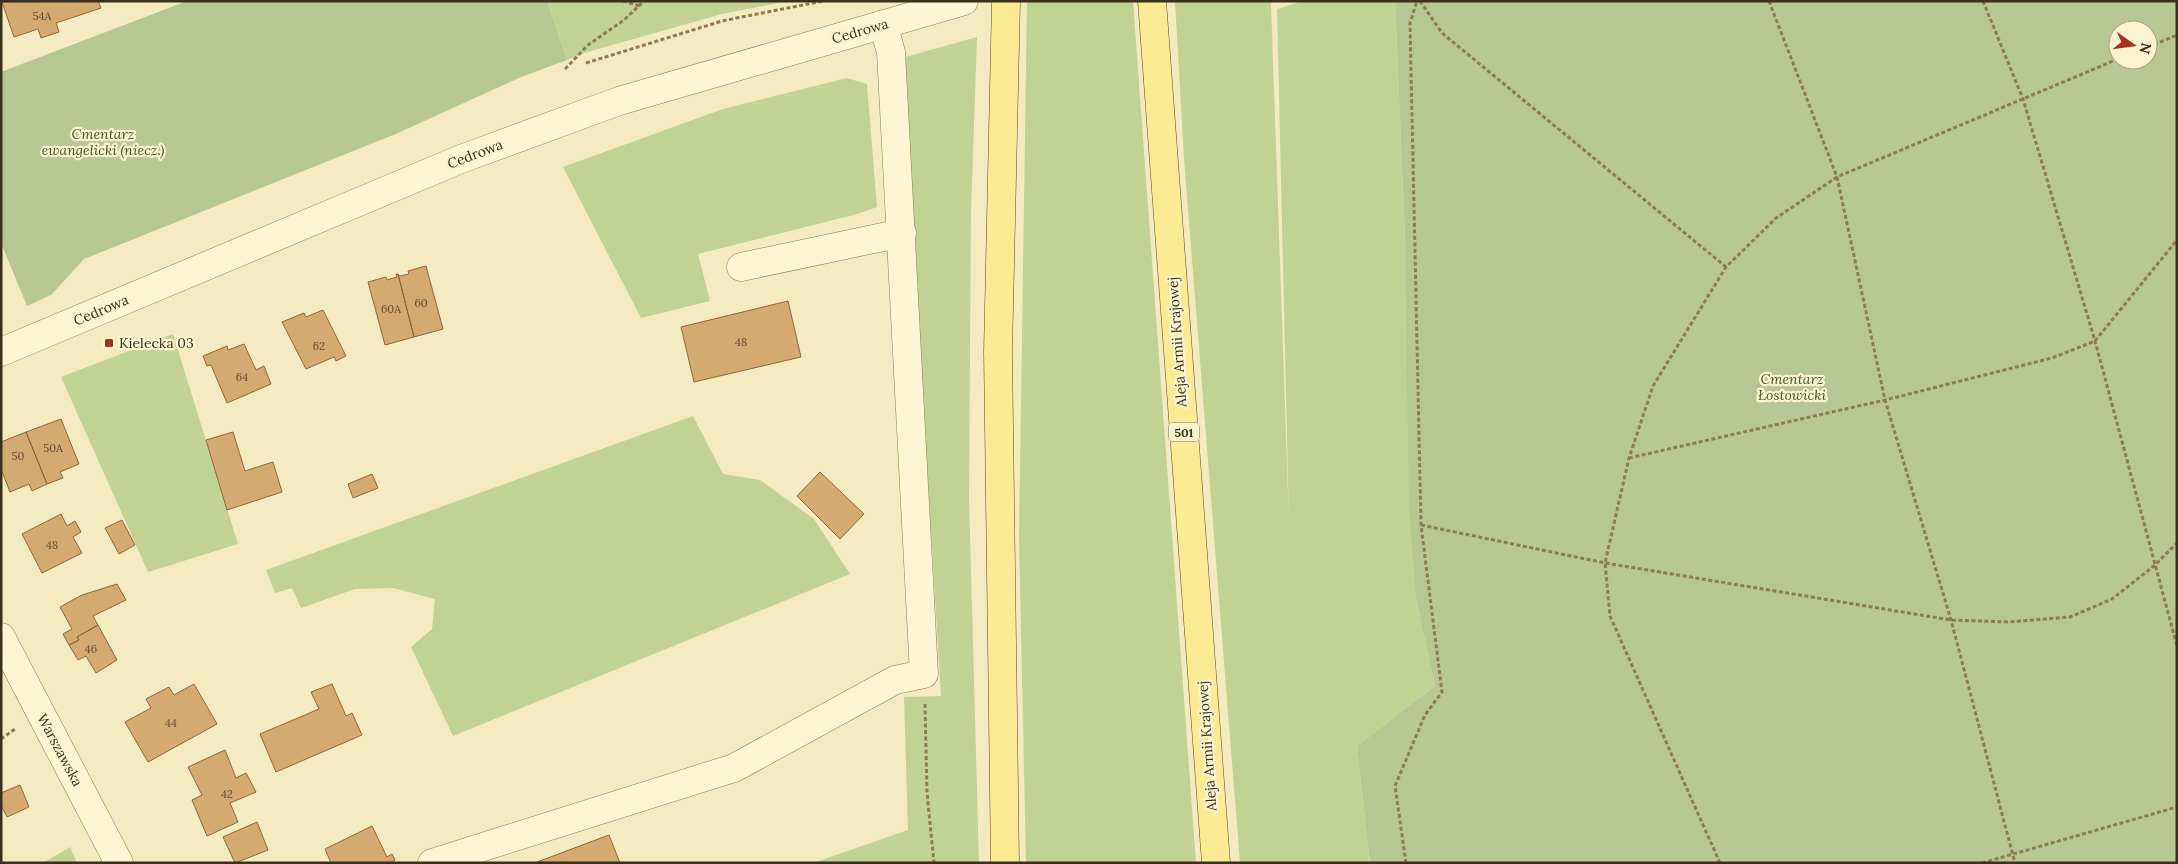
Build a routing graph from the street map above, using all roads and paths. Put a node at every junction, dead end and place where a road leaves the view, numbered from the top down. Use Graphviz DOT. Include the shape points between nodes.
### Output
graph roads {
  1 [pos="623,1"];
  2 [pos="644,1"];
  3 [pos="823,1"];
  4 [pos="1006,1"];
  5 [pos="1152,1"];
  6 [pos="1418,1"];
  7 [pos="1769,1"];
  8 [pos="1984,1"];
  9 [pos="953,4"];
  10 [pos="640,6"];
  11 [pos="883,24"];
  12 [pos="2177,35"];
  13 [pos="2158,43"];
  14 [pos="586,62"];
  15 [pos="2108,63"];
  16 [pos="565,69"];
  17 [pos="2023,99"];
  18 [pos="1837,177"];
  19 [pos="902,233"];
  20 [pos="2177,240"];
  21 [pos="741,267"];
  22 [pos="1726,267"];
  23 [pos="2094,341"];
  24 [pos="1,352"];
  25 [pos="1885,400"];
  26 [pos="1629,458"];
  27 [pos="1421,524"];
  28 [pos="2177,543"];
  29 [pos="1605,563"];
  30 [pos="2154,566"];
  31 [pos="1951,620"];
  32 [pos="1,637"];
  33 [pos="2177,646"];
  34 [pos="924,674"];
  35 [pos="2177,806"];
  36 [pos="2013,855"];
  37 [pos="119,863"];
  38 [pos="432,863"];
  39 [pos="934,863"];
  40 [pos="1005,863"];
  41 [pos="1216,863"];
  42 [pos="1406,863"];
  43 [pos="1720,863"];
  44 [pos="1982,863"];
  45 [pos="2015,863"];
  1 -- 10 [label="path"];
  2 -- 10 [label="path"];
  3 -- 14 [label="path" via="722,21"];
  4 -- 40 [label="main road" via="998,352"];
  5 -- 41 [label="main road, Aleja Armii Krajowej / 501"];
  6 -- 22 [label="path" via="1442,33"];
  6 -- 27 [label="path" via="1410,23"];
  7 -- 18 [label="path"];
  8 -- 17 [label="path"];
  9 -- 11 [label="street, Cedrowa"];
  10 -- 16 [label="path" via="588,45"];
  11 -- 19 [label="street" via="891,52"];
  11 -- 24 [label="street, Cedrowa" via="619,101 470,156"];
  12 -- 13 [label="path"];
  15 -- 17 [label="path"];
  17 -- 18 [label="path"];
  17 -- 23 [label="path"];
  18 -- 22 [label="path" via="1776,218"];
  18 -- 25 [label="path"];
  19 -- 21 [label="street"];
  19 -- 34 [label="street"];
  20 -- 23 [label="path"];
  22 -- 26 [label="path" via="1653,386"];
  23 -- 25 [label="path" via="2052,358"];
  23 -- 30 [label="path"];
  25 -- 26 [label="path"];
  25 -- 31 [label="path"];
  26 -- 29 [label="path"];
  27 -- 29 [label="path"];
  27 -- 42 [label="path" via="1442,692 1425,715 1396,786"];
  28 -- 30 [label="path"];
  29 -- 31 [label="path"];
  29 -- 43 [label="path" via="1610,616"];
  30 -- 31 [label="path" via="2112,599 2070,616 2008,622"];
  30 -- 33 [label="path"];
  31 -- 36 [label="path"];
  32 -- 37 [label="street, Warszawska"];
  34 -- 38 [label="street" via="896,680 734,768"];
  34 -- 39 [label="path" via="927,793"];
  35 -- 36 [label="path"];
  36 -- 44 [label="path"];
  36 -- 45 [label="path"];
}
